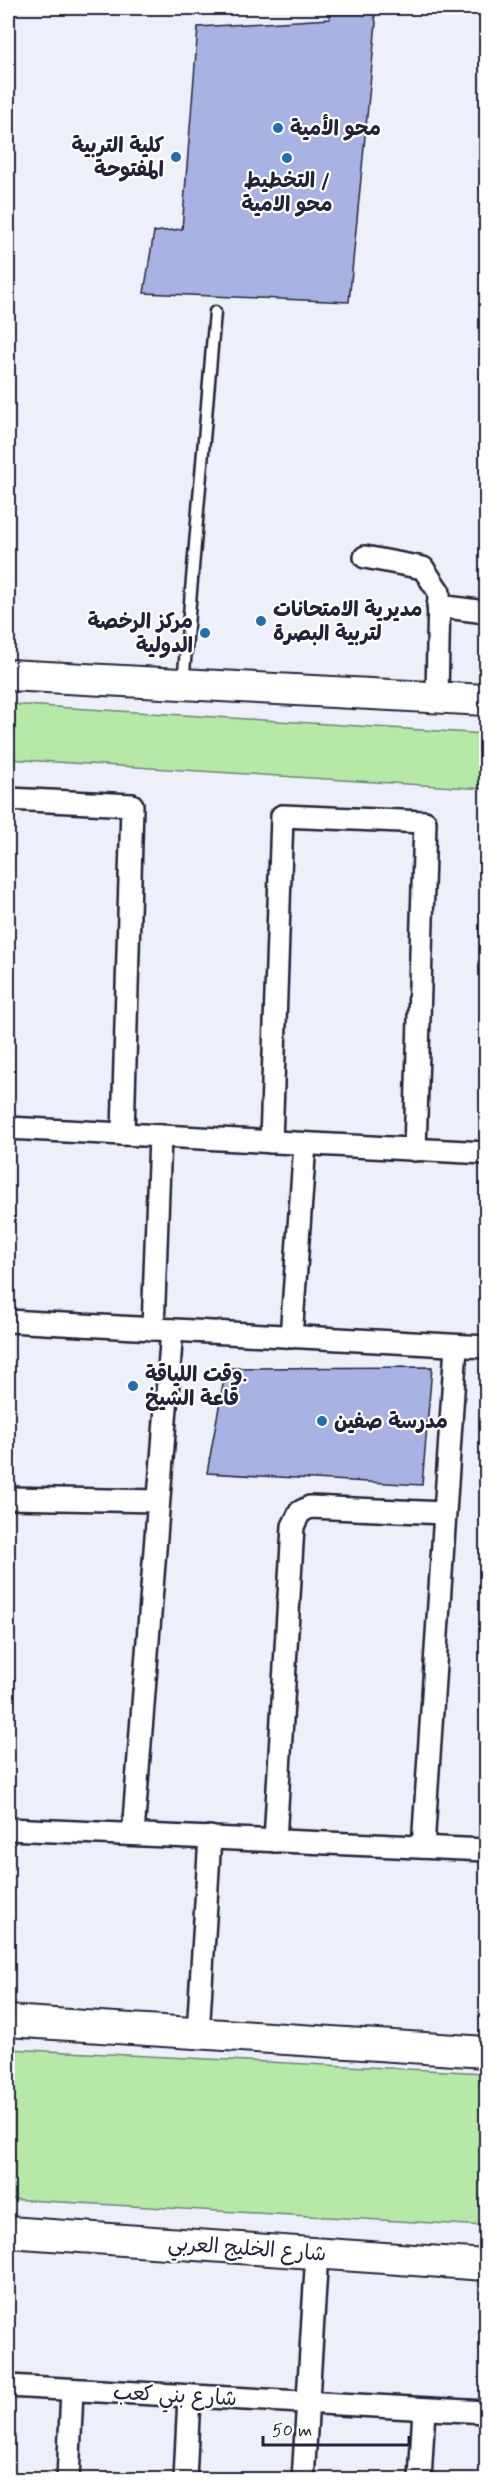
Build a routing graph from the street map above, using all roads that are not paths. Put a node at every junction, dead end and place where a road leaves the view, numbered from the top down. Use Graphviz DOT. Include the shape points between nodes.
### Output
graph roads {
  1 [pos="215,312"];
  2 [pos="365,556"];
  3 [pos="438,606"];
  4 [pos="486,612"];
  5 [pos="8,675"];
  6 [pos="183,684"];
  7 [pos="437,698"];
  8 [pos="486,700"];
  9 [pos="8,799"];
  10 [pos="8,1128"];
  11 [pos="123,1134"];
  12 [pos="160,1136"];
  13 [pos="271,1142"];
  14 [pos="305,1144"];
  15 [pos="415,1150"];
  16 [pos="486,1153"];
  17 [pos="8,1321"];
  18 [pos="162,1330"];
  19 [pos="291,1337"];
  20 [pos="456,1346"];
  21 [pos="486,1347"];
  22 [pos="8,1497"];
  23 [pos="158,1501"];
  24 [pos="444,1513"];
  25 [pos="8,1829"];
  26 [pos="133,1834"];
  27 [pos="210,1837"];
  28 [pos="275,1840"];
  29 [pos="423,1847"];
  30 [pos="486,1850"];
  31 [pos="8,2021"];
  32 [pos="198,2034"];
  33 [pos="486,2052"];
  34 [pos="8,2232"];
  35 [pos="317,2253"];
  36 [pos="486,2265"];
  37 [pos="8,2386"];
  38 [pos="72,2390"];
  39 [pos="189,2396"];
  40 [pos="306,2402"];
  41 [pos="424,2409"];
  42 [pos="486,2412"];
  43 [pos="68,2480"];
  44 [pos="184,2480"];
  45 [pos="303,2480"];
  46 [pos="420,2480"];
  1 -- 6 [label="lane"];
  2 -- 3 [label="street" via="423,568 439,592"];
  3 -- 4 [label="street"];
  3 -- 7 [label="street"];
  5 -- 6 [label="main road"];
  6 -- 7 [label="main road"];
  7 -- 8 [label="main road"];
  9 -- 11 [label="street" via="132,805"];
  10 -- 11 [label="street"];
  11 -- 12 [label="street"];
  12 -- 13 [label="street"];
  12 -- 18 [label="street"];
  13 -- 14 [label="street"];
  13 -- 15 [label="street" via="282,816 425,822"];
  14 -- 15 [label="street"];
  14 -- 19 [label="street"];
  15 -- 16 [label="street"];
  17 -- 18 [label="street"];
  18 -- 19 [label="street"];
  18 -- 23 [label="street"];
  19 -- 20 [label="street"];
  20 -- 21 [label="street"];
  20 -- 24 [label="street"];
  22 -- 23 [label="street"];
  23 -- 26 [label="street"];
  24 -- 28 [label="street" via="310,1507 300,1512 293,1526"];
  24 -- 29 [label="street"];
  25 -- 26 [label="street"];
  26 -- 27 [label="street"];
  27 -- 28 [label="street"];
  27 -- 32 [label="street"];
  28 -- 29 [label="street"];
  29 -- 30 [label="street"];
  31 -- 32 [label="main road"];
  32 -- 33 [label="main road"];
  34 -- 35 [label="main road, شارع الخليج العربي"];
  35 -- 36 [label="main road, شارع الخليج العربي"];
  35 -- 40 [label="street"];
  37 -- 38 [label="street, شارع بني كعب"];
  38 -- 39 [label="street, شارع بني كعب"];
  38 -- 43 [label="street"];
  39 -- 40 [label="street, شارع بني كعب"];
  39 -- 44 [label="street"];
  40 -- 41 [label="street, شارع بني كعب"];
  40 -- 45 [label="street"];
  41 -- 42 [label="street, شارع بني كعب"];
  41 -- 46 [label="street"];
}
